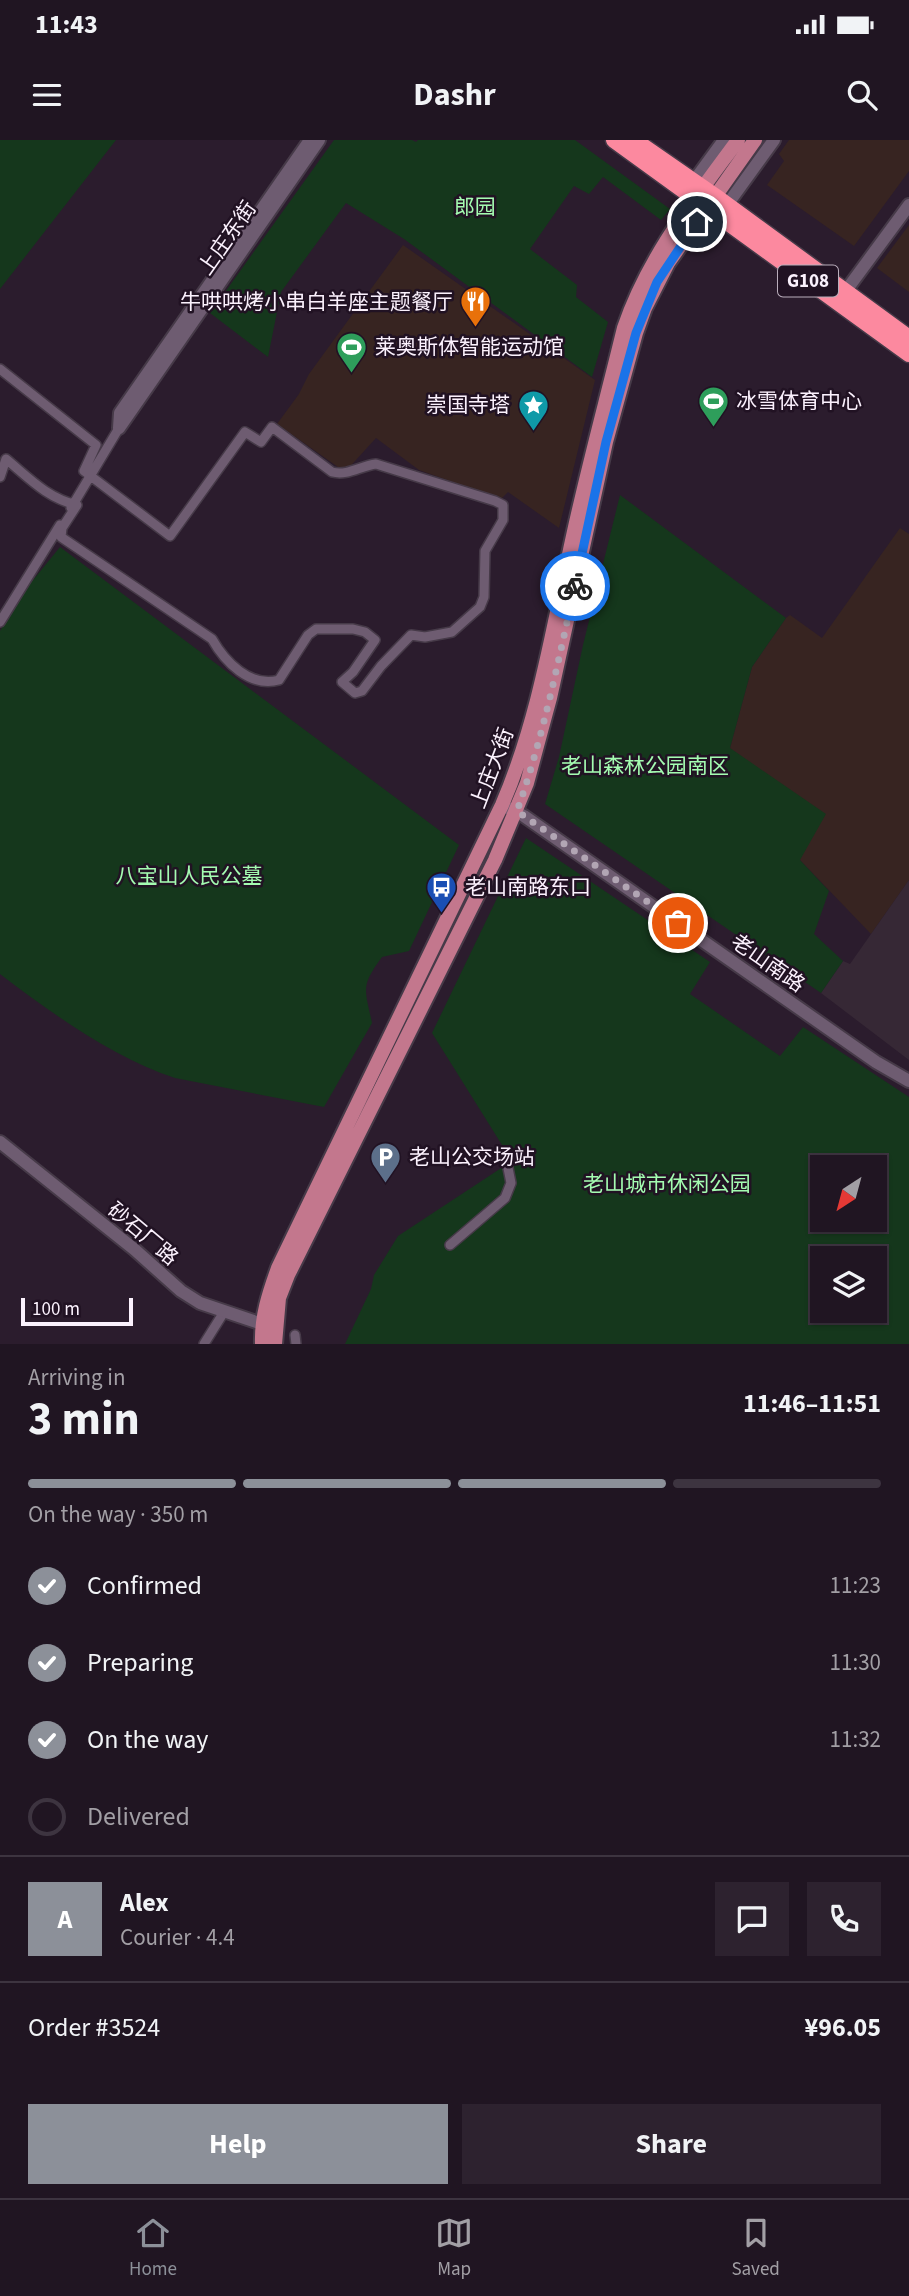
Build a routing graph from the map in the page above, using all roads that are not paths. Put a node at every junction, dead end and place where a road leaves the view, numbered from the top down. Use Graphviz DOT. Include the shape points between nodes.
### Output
graph roads {
  1 [pos="310,140"];
  2 [pos="319,140"];
  3 [pos="614,140"];
  4 [pos="634,140"];
  5 [pos="724,140"];
  6 [pos="738,140"];
  7 [pos="755,140"];
  8 [pos="774,140"];
  9 [pos="707,196"];
  10 [pos="909,205"];
  11 [pos="845,292"];
  12 [pos="909,338"];
  13 [pos="909,354"];
  14 [pos="0,369"];
  15 [pos="119,428"];
  16 [pos="0,477"];
  17 [pos="0,622"];
  18 [pos="502,805"];
  19 [pos="517,811"];
  20 [pos="909,1081"];
  21 [pos="0,1142"];
  22 [pos="508,1168"];
  23 [pos="450,1245"];
  24 [pos="224,1312"];
  25 [pos="269,1326"];
  26 [pos="204,1344"];
  27 [pos="262,1344"];
  28 [pos="275,1344"];
  1 -- 15 [label="main road, 上庄东街" via="120,413"];
  2 -- 15 [label="main road, 上庄东街"];
  3 -- 9 [label="highway, G108"];
  4 -- 9 [label="highway, G108"];
  5 -- 9 [label="main road"];
  6 -- 9 [label="main road"];
  7 -- 9 [label="main road"];
  8 -- 9 [label="main road"];
  9 -- 11 [label="highway, G108"];
  9 -- 13 [label="highway, G108"];
  9 -- 18 [label="main road, 上庄大街" via="645,275 624,328 535,711"];
  9 -- 19 [label="main road, 上庄大街" via="657,282 636,333 606,442 550,698"];
  10 -- 11 [label="main road"];
  11 -- 12 [label="highway, G108"];
  14 -- 16 [label="street" via="96,444 84,471 170,536 245,432 261,442 272,426 332,472 342,474 376,464 495,501 503,505 504,512 485,551 481,607 452,632 411,635 362,691 355,693 342,682 375,640 371,635 353,629 316,629 279,680 258,681 225,660 212,639 61,537 77,505 51,496 6,459"];
  15 -- 17 [label="street, 上庄东街"];
  18 -- 19 [label="main road, 老山南路"];
  18 -- 25 [label="main road, 上庄大街" via="278,1268 268,1295"];
  19 -- 20 [label="main road, 老山南路"];
  19 -- 25 [label="main road, 上庄大街" via="288,1275"];
  21 -- 24 [label="main road, 砂石厂路" via="181,1291"];
  22 -- 23 [label="street" via="511,1183 505,1198"];
  24 -- 25 [label="main road, 砂石厂路"];
  24 -- 26 [label="street"];
  25 -- 27 [label="main road, 上庄大街"];
  25 -- 28 [label="main road, 上庄大街"];
}
